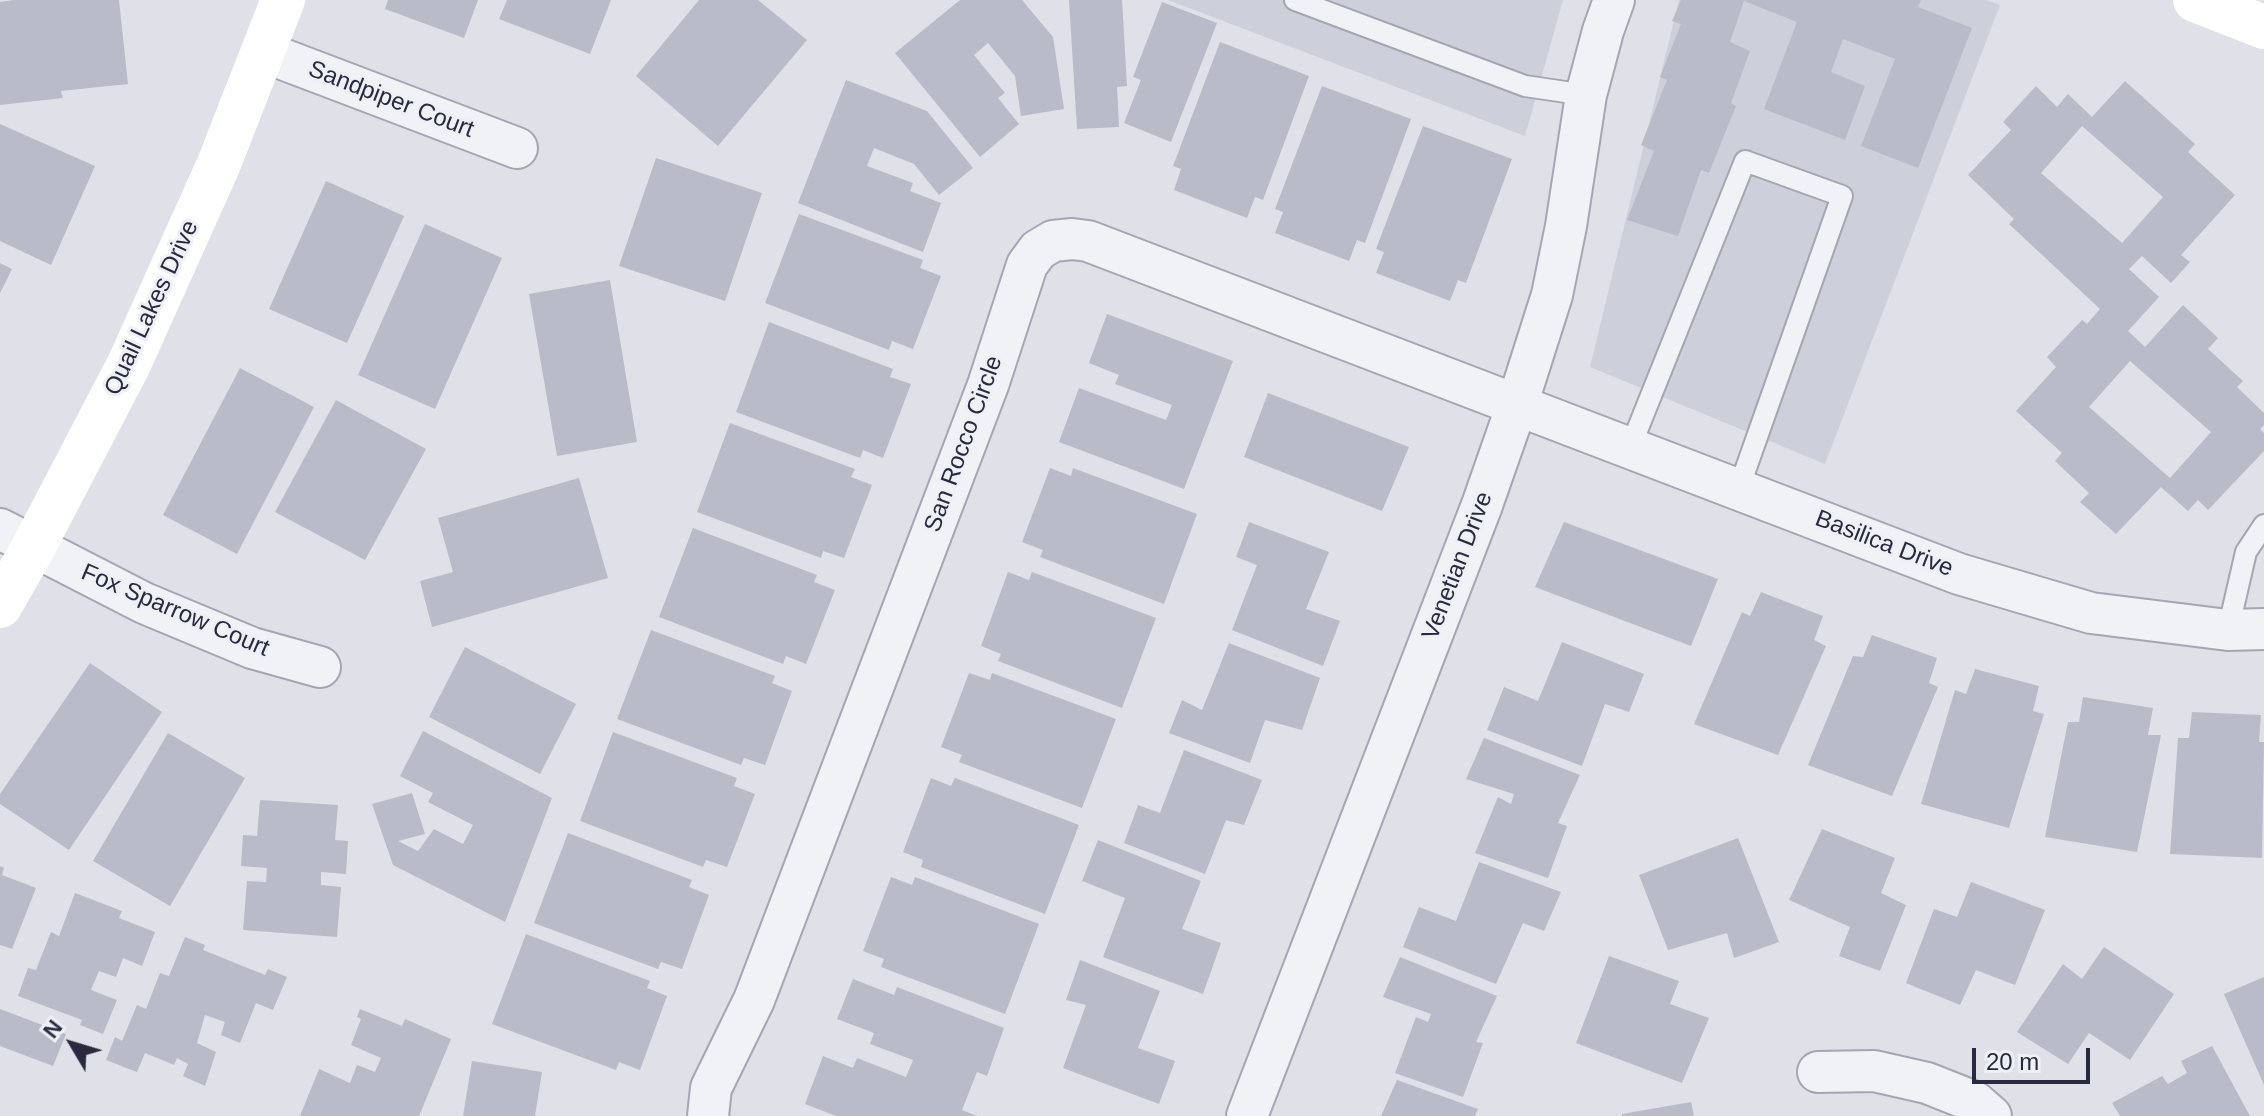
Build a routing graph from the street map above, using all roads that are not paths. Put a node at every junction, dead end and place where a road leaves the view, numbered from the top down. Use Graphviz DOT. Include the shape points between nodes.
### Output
graph roads {
  1 [pos="283,0"];
  2 [pos="1295,0"];
  3 [pos="1614,0"];
  4 [pos="2195,0"];
  5 [pos="2264,27"];
  6 [pos="264,52"];
  7 [pos="1586,95"];
  8 [pos="517,148"];
  9 [pos="1517,405"];
  10 [pos="1630,448"];
  11 [pos="1739,488"];
  12 [pos="2264,525"];
  13 [pos="17,539"];
  14 [pos="0,606"];
  15 [pos="2246,630"];
  16 [pos="320,667"];
  17 [pos="1818,1072"];
  18 [pos="708,1116"];
  19 [pos="1247,1116"];
  20 [pos="1991,1116"];
  1 -- 6 [label="main road, Quail Lakes Drive"];
  2 -- 7 [label="lane" via="1525,86"];
  3 -- 7 [label="street, Venetian Drive"];
  4 -- 5 [label="main road"];
  6 -- 8 [label="street, Sandpiper Court"];
  6 -- 13 [label="main road, Quail Lakes Drive" via="129,364"];
  7 -- 9 [label="street, Venetian Drive" via="1552,295"];
  9 -- 10 [label="street, Basilica Drive"];
  9 -- 18 [label="street, San Rocco Circle" via="1088,241 1053,241 1038,250 1027,265 988,385 754,1000 711,1088"];
  9 -- 19 [label="street, Venetian Drive"];
  10 -- 11 [label="street, Basilica Drive"];
  10 -- 11 [label="lane" via="1745,161 1842,196"];
  11 -- 15 [label="street, Basilica Drive" via="1959,574 2091,613"];
  12 -- 15 [label="lane" via="2246,552"];
  13 -- 14 [label="main road, Quail Lakes Drive"];
  13 -- 16 [label="street, Fox Sparrow Court" via="144,603 252,648"];
  17 -- 20 [label="street" via="1874,1071 1927,1083 1975,1102"];
}
